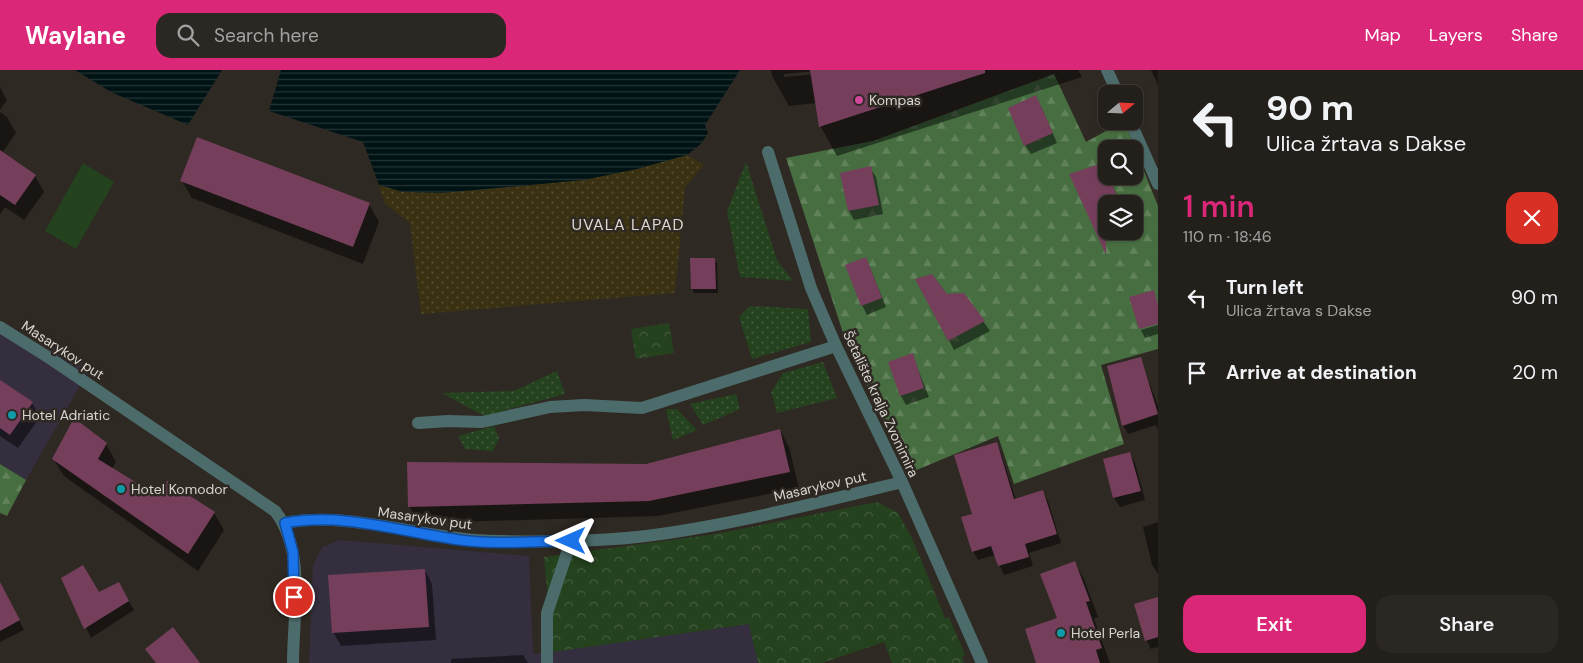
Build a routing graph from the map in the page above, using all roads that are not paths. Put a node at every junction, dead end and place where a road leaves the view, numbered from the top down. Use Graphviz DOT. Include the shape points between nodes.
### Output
graph roads {
  1 [pos="1107,70"];
  2 [pos="1114,85"];
  3 [pos="1134,130"];
  4 [pos="768,152"];
  5 [pos="1158,184"];
  6 [pos="0,327"];
  7 [pos="836,346"];
  8 [pos="418,423"];
  9 [pos="902,482"];
  10 [pos="285,523"];
  11 [pos="571,541"];
  12 [pos="293,663"];
  13 [pos="547,663"];
  14 [pos="982,663"];
  1 -- 2 [label="street"];
  3 -- 5 [label="street"];
  4 -- 7 [label="street, Šetalište kralja Zvonimira" via="793,235"];
  6 -- 10 [label="street, Masarykov put" via="261,500"];
  7 -- 8 [label="street" via="642,408 550,407 482,422 448,420"];
  7 -- 9 [label="street, Šetalište kralja Zvonimira"];
  9 -- 11 [label="street, Masarykov put" via="744,519 644,536"];
  9 -- 14 [label="street, Šetalište kralja Zvonimira"];
  10 -- 11 [label="street, Masarykov put" via="306,519 351,521 462,540"];
  10 -- 12 [label="street" via="293,552"];
  11 -- 13 [label="street" via="547,613"];
}
